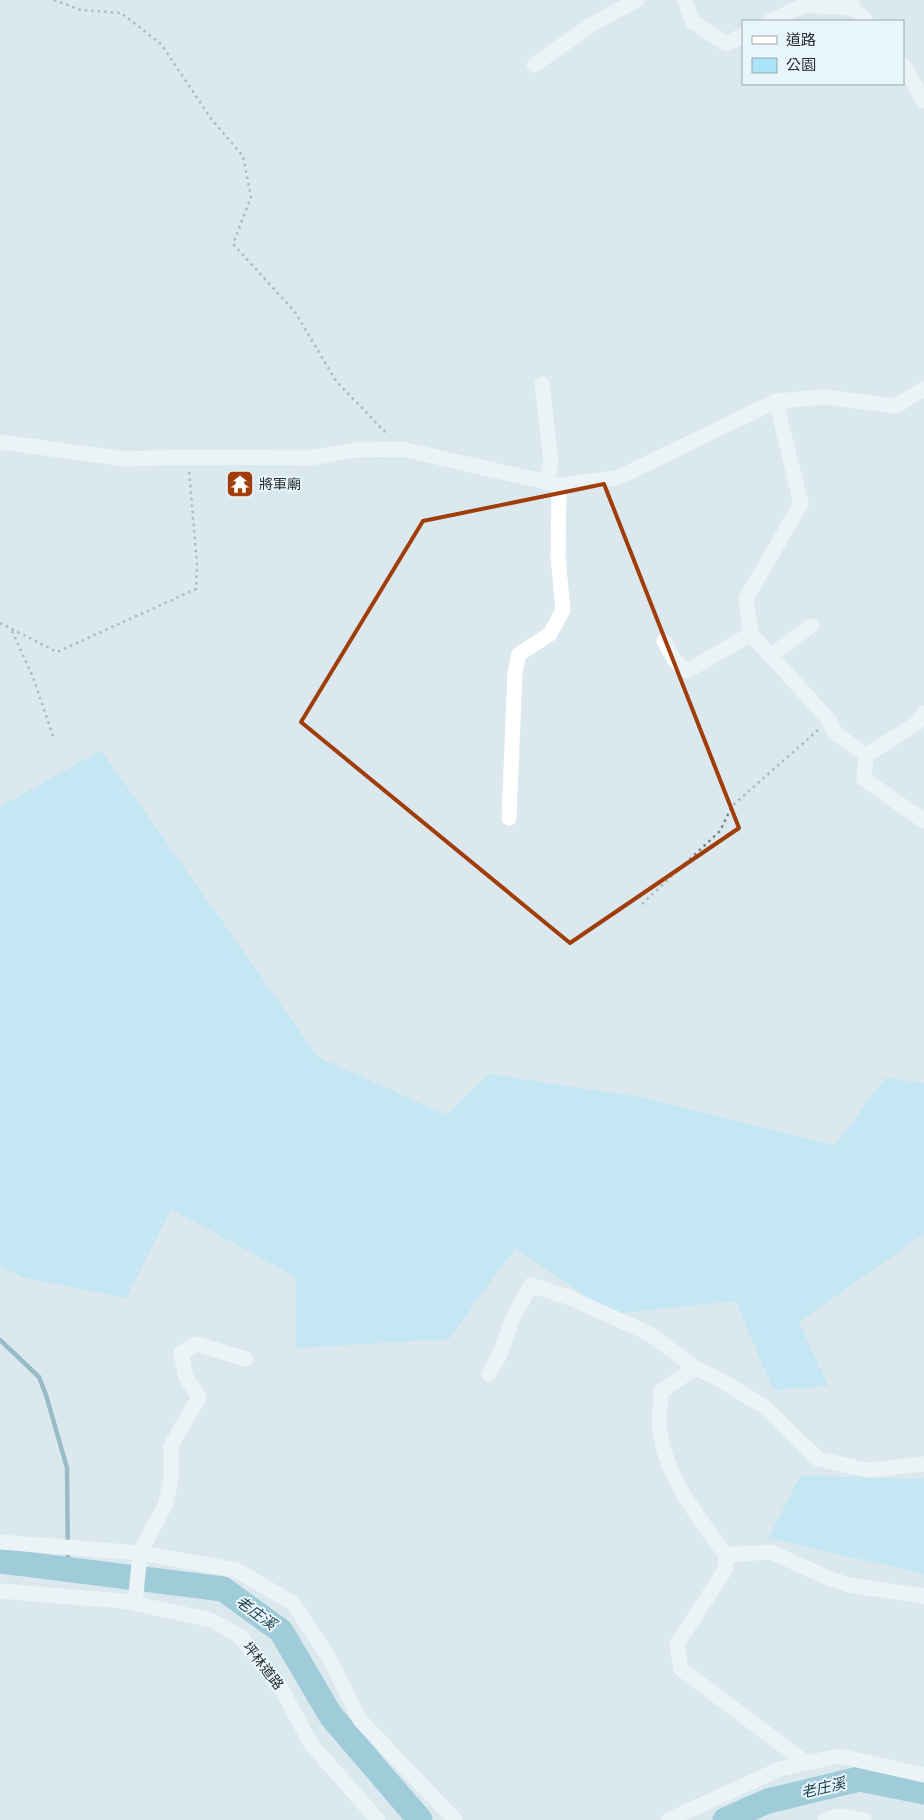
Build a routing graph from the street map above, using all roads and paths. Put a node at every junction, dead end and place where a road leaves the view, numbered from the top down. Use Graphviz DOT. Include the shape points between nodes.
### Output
graph roads {
  1 [pos="55,0"];
  2 [pos="637,0"];
  3 [pos="685,0"];
  4 [pos="852,4"];
  5 [pos="805,5"];
  6 [pos="772,20"];
  7 [pos="796,20"];
  8 [pos="865,20"];
  9 [pos="742,36"];
  10 [pos="534,65"];
  11 [pos="904,66"];
  12 [pos="924,101"];
  13 [pos="542,384"];
  14 [pos="924,389"];
  15 [pos="776,401"];
  16 [pos="0,442"];
  17 [pos="402,448"];
  18 [pos="188,456"];
  19 [pos="552,484"];
  20 [pos="0,623"];
  21 [pos="811,626"];
  22 [pos="11,630"];
  23 [pos="750,634"];
  24 [pos="664,641"];
  25 [pos="770,656"];
  26 [pos="924,713"];
  27 [pos="829,720"];
  28 [pos="54,739"];
  29 [pos="866,755"];
  30 [pos="509,818"];
  31 [pos="924,821"];
  32 [pos="642,904"];
  33 [pos="246,1359"];
  34 [pos="695,1368"];
  35 [pos="489,1374"];
  36 [pos="924,1464"];
  37 [pos="0,1542"];
  38 [pos="140,1553"];
  39 [pos="726,1555"];
  40 [pos="0,1591"];
  41 [pos="924,1596"];
  42 [pos="135,1604"];
  43 [pos="806,1763"];
  44 [pos="924,1776"];
  45 [pos="855,1819"];
  46 [pos="378,1820"];
  47 [pos="455,1820"];
  48 [pos="668,1820"];
  49 [pos="824,1820"];
  1 -- 17 [label="path" via="81,10 120,13 162,44 212,120 243,156 251,197 233,244 295,312 336,381"];
  2 -- 10 [label="street" via="594,23"];
  3 -- 9 [label="street" via="692,21 726,44"];
  4 -- 5 [label="street"];
  4 -- 8 [label="street"];
  5 -- 6 [label="street"];
  5 -- 7 [label="street"];
  11 -- 12 [label="street"];
  13 -- 19 [label="street"];
  14 -- 15 [label="street" via="896,406 826,397"];
  15 -- 19 [label="street" via="617,478"];
  15 -- 23 [label="street" via="801,504 746,598"];
  16 -- 18 [label="street" via="125,459"];
  17 -- 18 [label="street" via="356,450 310,458"];
  17 -- 19 [label="street"];
  18 -- 22 [label="path" via="196,589 58,652"];
  19 -- 30 [label="street" via="563,610 550,634 519,654 515,672"];
  20 -- 22 [label="path"];
  21 -- 25 [label="street"];
  22 -- 28 [label="path" via="33,677"];
  23 -- 24 [label="street" via="687,671 675,661"];
  23 -- 25 [label="street"];
  25 -- 27 [label="street"];
  26 -- 29 [label="street" via="916,724"];
  27 -- 29 [label="street" via="835,733"];
  27 -- 32 [label="path" via="732,806 720,831"];
  29 -- 31 [label="street" via="864,779"];
  33 -- 38 [label="street" via="196,1344 181,1354 186,1377 199,1397 170,1446 171,1480 165,1505"];
  34 -- 35 [label="street" via="650,1334 531,1284"];
  34 -- 36 [label="street" via="765,1407 818,1459 868,1470"];
  34 -- 39 [label="street" via="661,1391 659,1428 666,1462 695,1512"];
  37 -- 38 [label="street"];
  38 -- 42 [label="street"];
  38 -- 47 [label="street" via="236,1570 293,1603 331,1661 360,1720"];
  39 -- 41 [label="street" via="771,1552 828,1578"];
  39 -- 43 [label="street" via="724,1570 677,1644 681,1669"];
  40 -- 42 [label="street, 坪林道路"];
  42 -- 46 [label="street, 坪林道路" via="211,1620 240,1636 280,1686 311,1744"];
  43 -- 44 [label="street" via="839,1756"];
  43 -- 48 [label="street" via="780,1769"];
  45 -- 49 [label="street" via="838,1816"];
}
